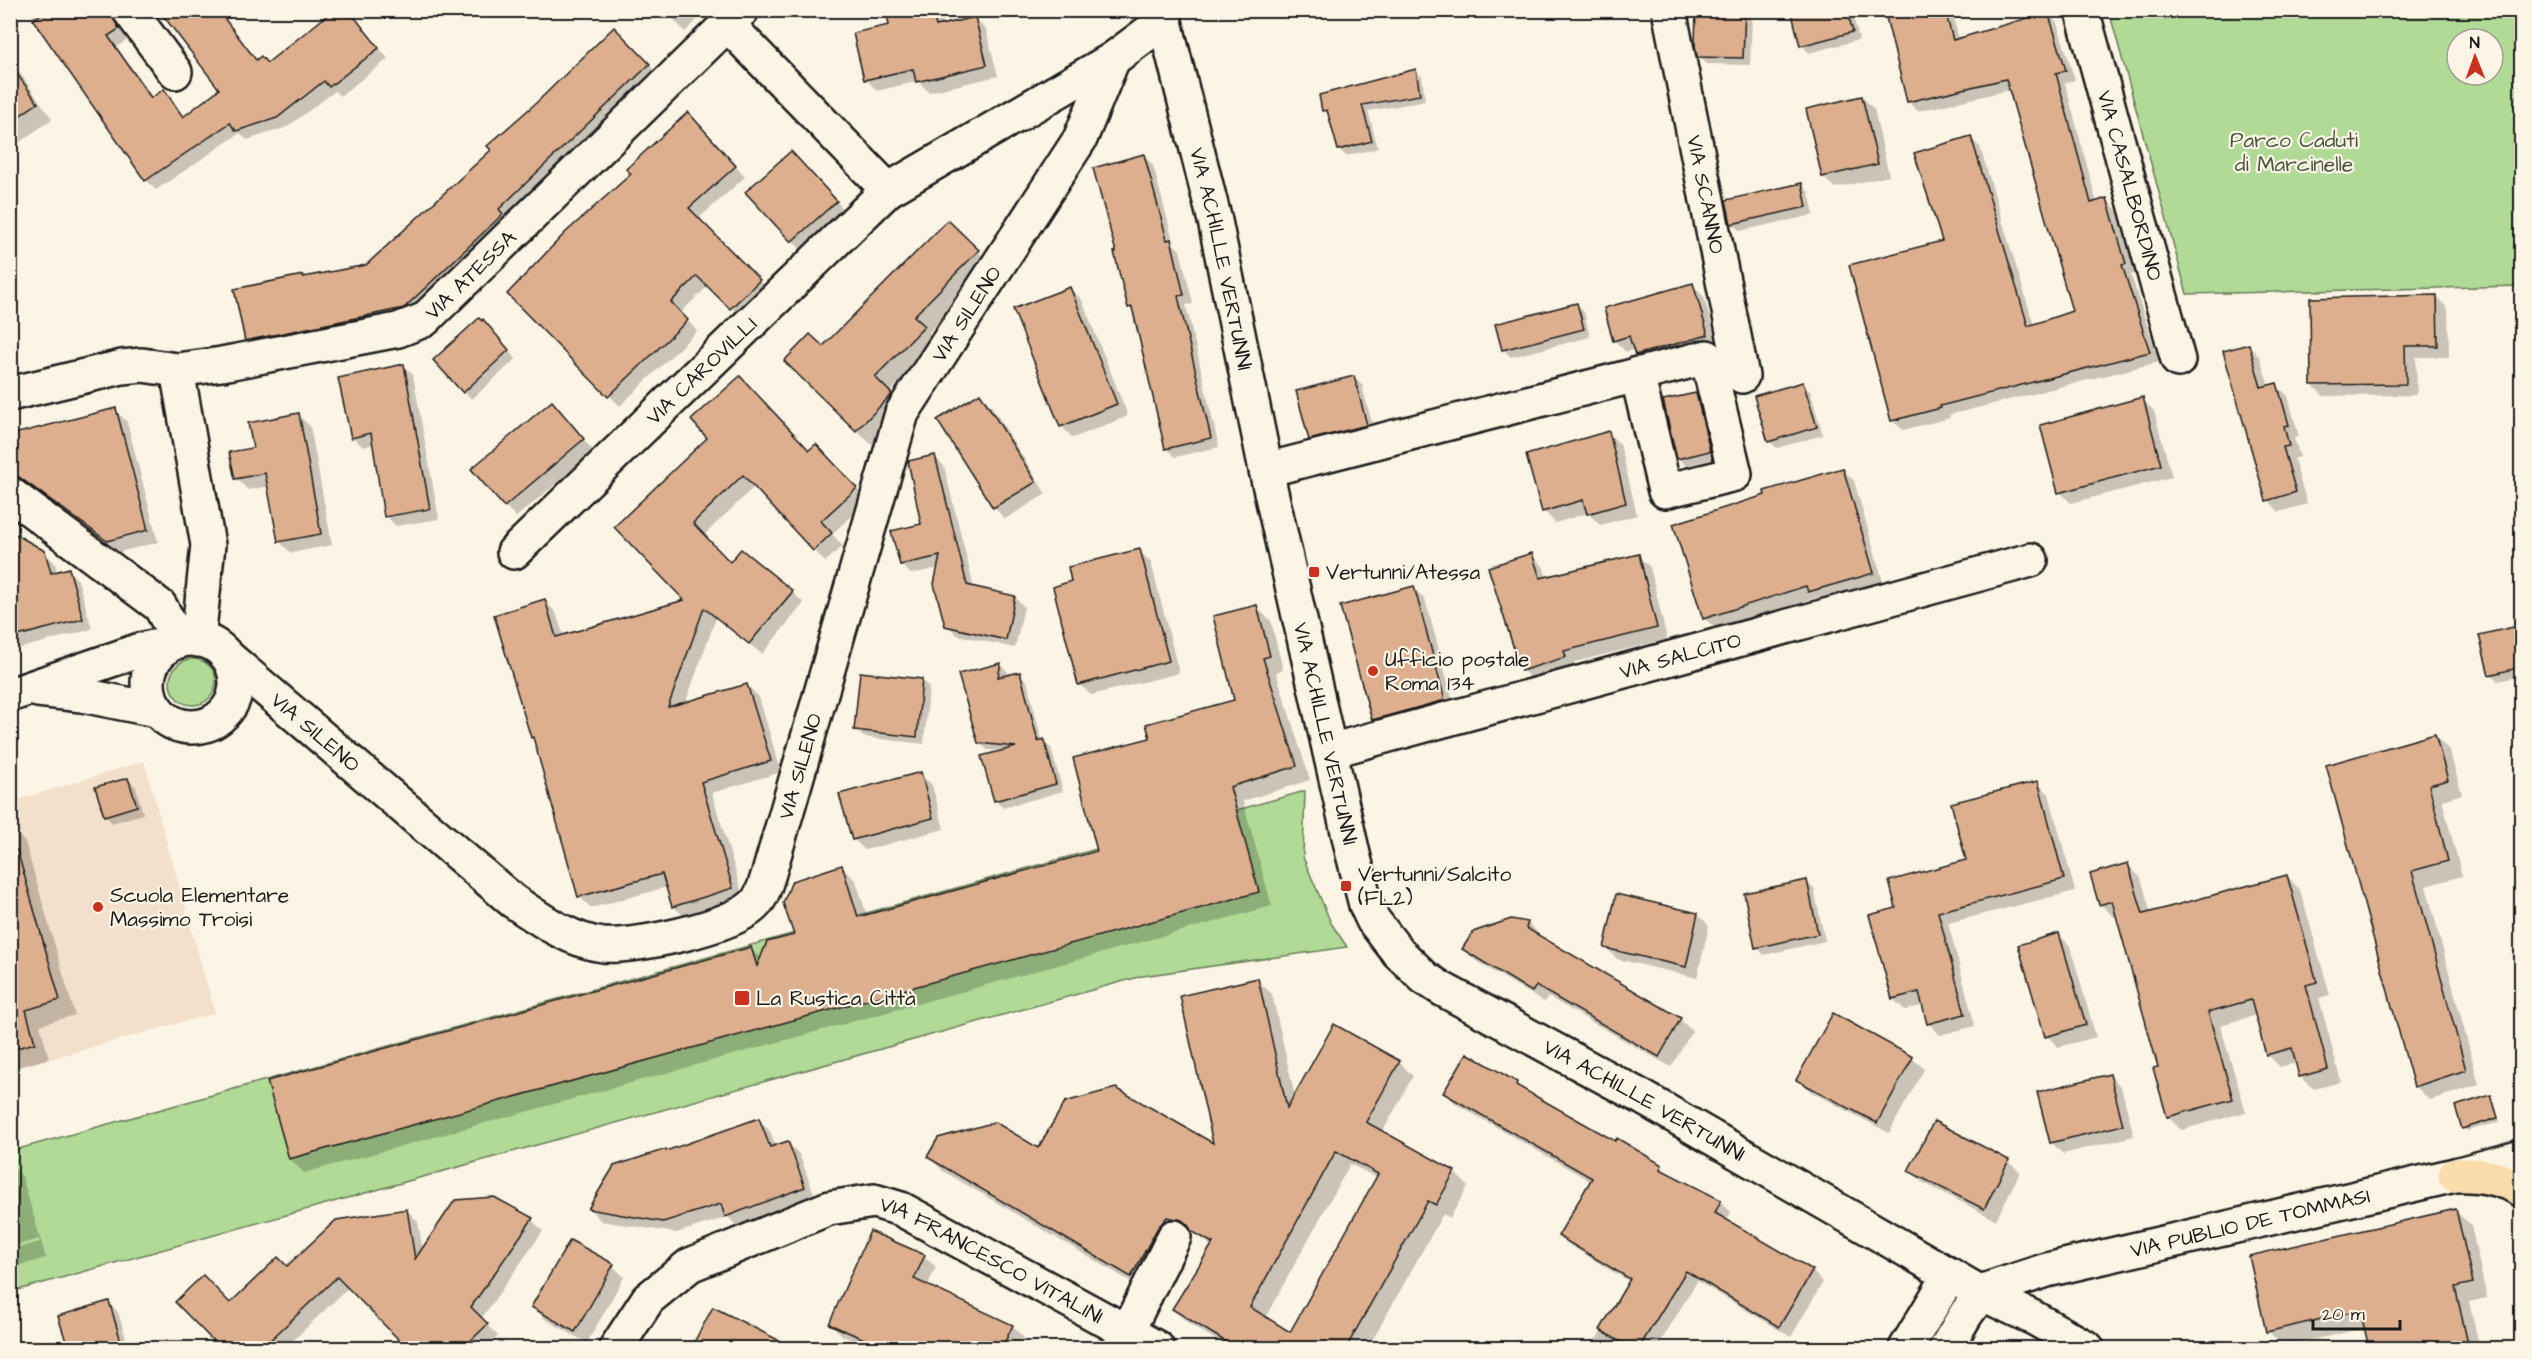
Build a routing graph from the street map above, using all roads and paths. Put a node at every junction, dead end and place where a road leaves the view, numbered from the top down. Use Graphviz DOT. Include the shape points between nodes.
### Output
graph roads {
  1 [pos="129,10"];
  2 [pos="1669,10"];
  3 [pos="2082,10"];
  4 [pos="1163,15"];
  5 [pos="734,17"];
  6 [pos="1113,59"];
  7 [pos="175,72"];
  8 [pos="888,190"];
  9 [pos="2178,360"];
  10 [pos="177,370"];
  11 [pos="1637,374"];
  12 [pos="1742,376"];
  13 [pos="10,394"];
  14 [pos="1266,470"];
  15 [pos="10,494"];
  16 [pos="514,552"];
  17 [pos="2031,560"];
  18 [pos="189,640"];
  19 [pos="229,658"];
  20 [pos="21,692"];
  21 [pos="156,710"];
  22 [pos="1330,751"];
  23 [pos="2522,1157"];
  24 [pos="2455,1175"];
  25 [pos="2522,1190"];
  26 [pos="1174,1237"];
  27 [pos="1950,1275"];
  28 [pos="1981,1293"];
  29 [pos="1127,1332"];
  30 [pos="616,1348"];
  31 [pos="1157,1348"];
  32 [pos="1906,1348"];
  33 [pos="1946,1348"];
  34 [pos="2087,1348"];
  1 -- 7 [label="street"];
  2 -- 12 [label="street, VIA SCANNO"];
  3 -- 9 [label="street, VIA CASALBORDINO"];
  4 -- 6 [label="street, VIA CAROVILLI"];
  4 -- 14 [label="street, VIA ACHILLE VERTUNNI" via="1215,221"];
  5 -- 8 [label="street"];
  5 -- 10 [label="street, VIA ATESSA" via="424,320 381,334"];
  6 -- 8 [label="street, VIA CAROVILLI"];
  6 -- 19 [label="street, VIA SILENO" via="1080,139 902,413 769,873 759,900 748,909 681,933 615,945 593,943 555,928 513,901"];
  8 -- 16 [label="street, VIA CAROVILLI"];
  10 -- 13 [label="street, VIA ATESSA" via="142,365 122,367"];
  10 -- 18 [label="street" via="208,545"];
  11 -- 14 [label="street"];
  14 -- 22 [label="street, VIA ACHILLE VERTUNNI"];
  15 -- 18 [label="street" via="160,606"];
  17 -- 22 [label="street, VIA SALCITO"];
  18 -- 19 [label="street" via="215,646"];
  18 -- 20 [label="street" via="140,650"];
  18 -- 21 [label="street" via="166,647 149,670 147,683"];
  19 -- 21 [label="street" via="235,672 233,702 212,723 182,727"];
  20 -- 21 [label="street" via="82,695"];
  22 -- 27 [label="street, VIA ACHILLE VERTUNNI" via="1366,905 1385,938 1418,972"];
  23 -- 24 [label="street, VIA PUBLIO DE TOMMASI"];
  24 -- 25 [label="highway" via="2492,1178"];
  24 -- 28 [label="street, VIA PUBLIO DE TOMMASI" via="2048,1270 2003,1282"];
  26 -- 29 [label="street"];
  27 -- 28 [label="street, VIA ACHILLE VERTUNNI"];
  27 -- 32 [label="street"];
  28 -- 33 [label="street"];
  28 -- 34 [label="street, VIA ACHILLE VERTUNNI"];
  29 -- 30 [label="street, VIA FRANCESCO VITALINI" via="902,1209 874,1201 815,1212 690,1265 648,1299"];
  29 -- 31 [label="street, VIA FRANCESCO VITALINI"];
}
